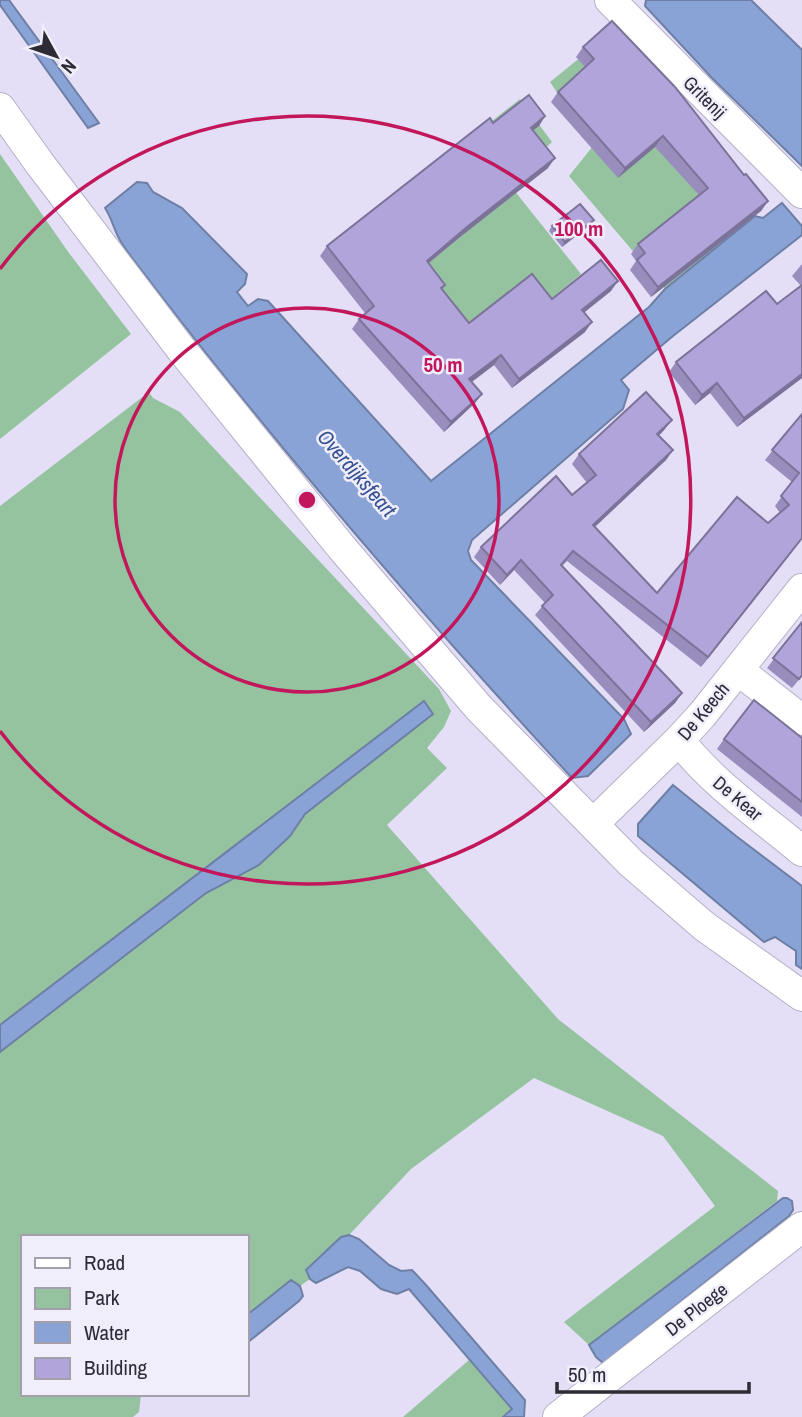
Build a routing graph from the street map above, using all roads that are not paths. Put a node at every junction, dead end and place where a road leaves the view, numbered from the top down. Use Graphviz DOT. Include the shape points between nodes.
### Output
graph roads {
  1 [pos="610,0"];
  2 [pos="0,108"];
  3 [pos="802,193"];
  4 [pos="802,589"];
  5 [pos="738,670"];
  6 [pos="802,720"];
  7 [pos="679,740"];
  8 [pos="593,824"];
  9 [pos="802,851"];
  10 [pos="802,996"];
  11 [pos="802,1227"];
  12 [pos="558,1417"];
  1 -- 3 [label="street, Gritenij"];
  2 -- 8 [label="street" via="181,349 342,548 479,708"];
  4 -- 5 [label="street, De Keech"];
  5 -- 6 [label="street"];
  5 -- 7 [label="street, De Keech"];
  7 -- 8 [label="street, De Keech"];
  7 -- 9 [label="street, De Kear" via="722,786"];
  8 -- 10 [label="street" via="704,926"];
  11 -- 12 [label="street, De Ploege"];
}
